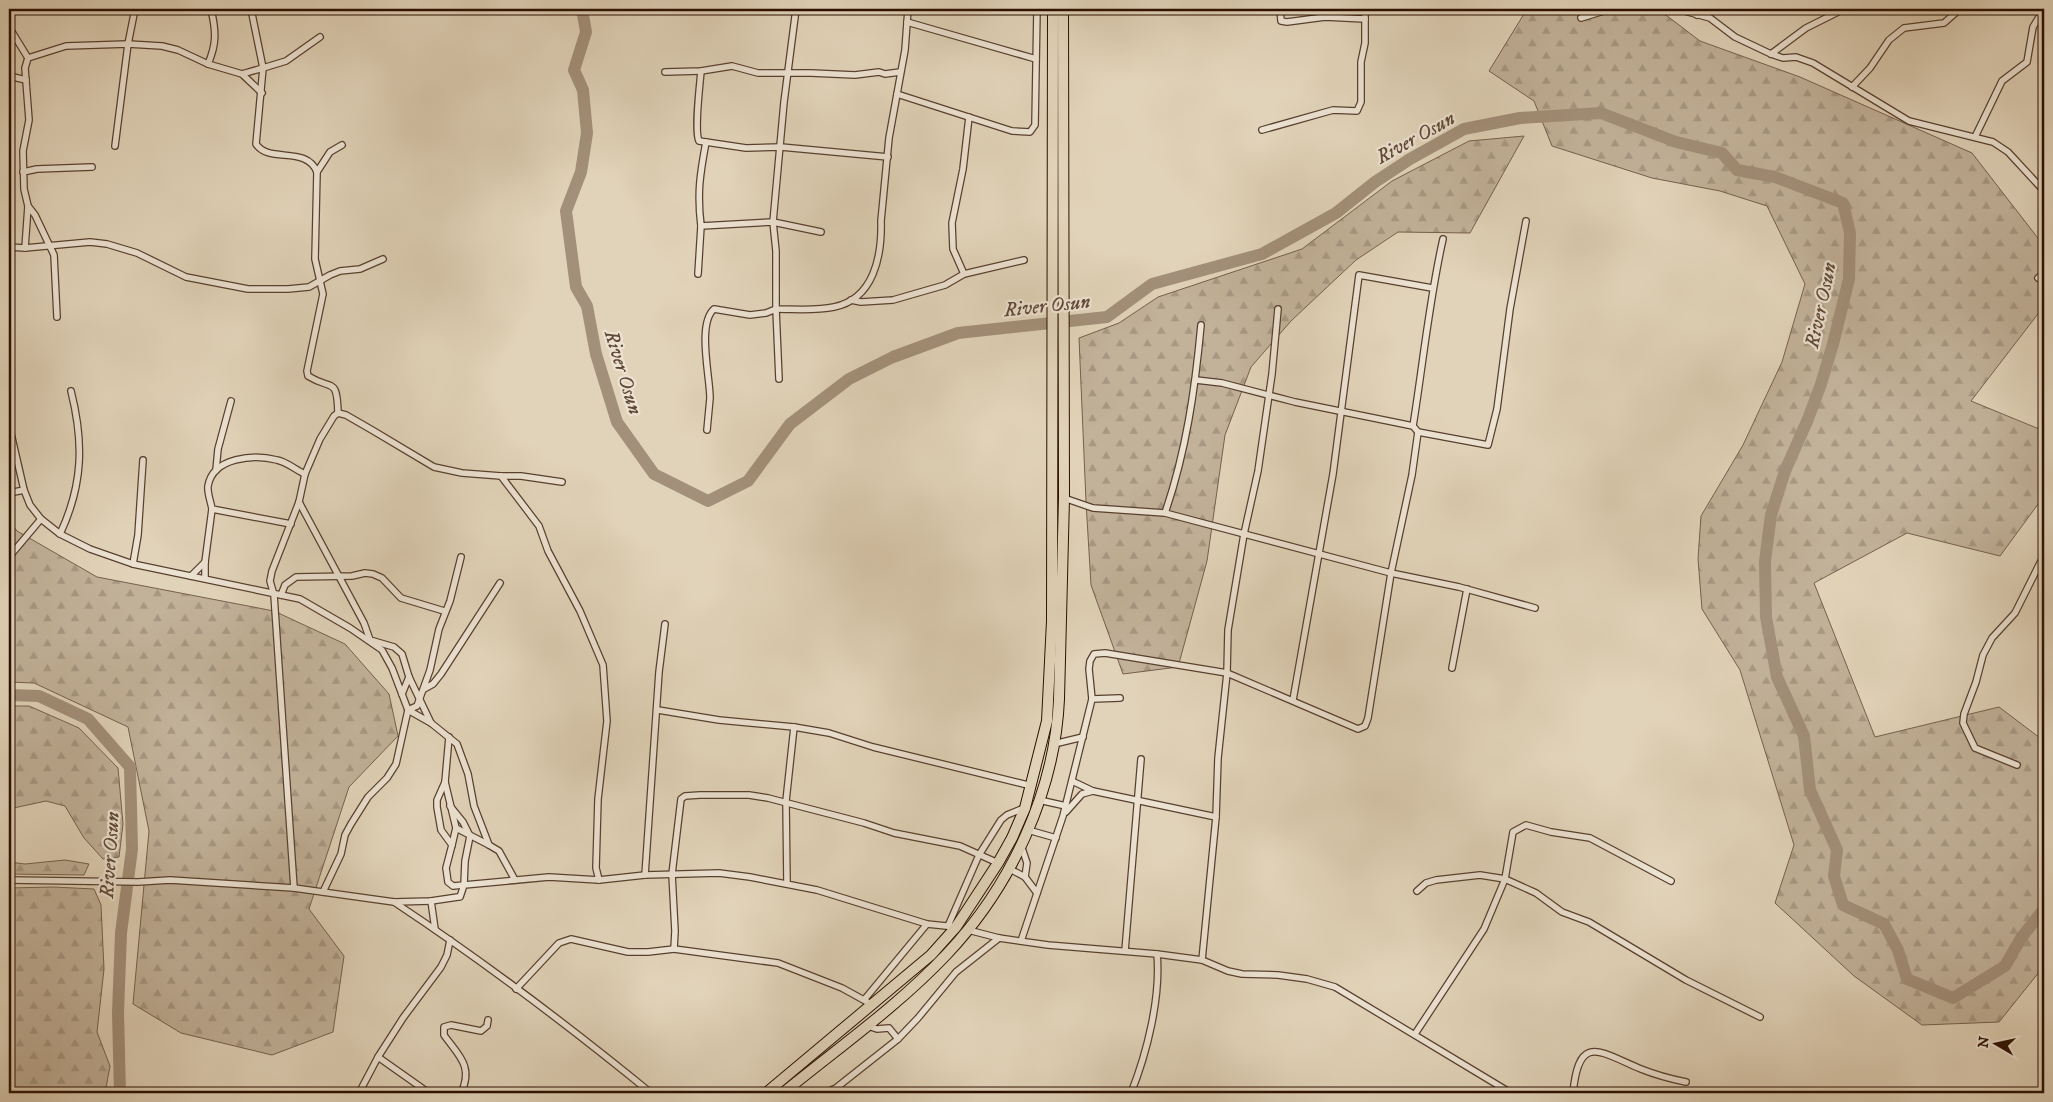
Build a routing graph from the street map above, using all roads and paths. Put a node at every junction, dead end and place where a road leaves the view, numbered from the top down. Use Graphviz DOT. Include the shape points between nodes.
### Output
graph roads {
  1 [pos="136,9"];
  2 [pos="210,9"];
  3 [pos="251,9"];
  4 [pos="796,9"];
  5 [pos="908,9"];
  6 [pos="1037,9"];
  7 [pos="1053,9"];
  8 [pos="1063,9"];
  9 [pos="1280,9"];
  10 [pos="1365,9"];
  11 [pos="1489,9"];
  12 [pos="1526,9"];
  13 [pos="1610,9"];
  14 [pos="1676,9"];
  15 [pos="1705,9"];
  16 [pos="1844,9"];
  17 [pos="1960,9"];
  18 [pos="2042,11"];
  19 [pos="1697,15"];
  20 [pos="1581,18"];
  21 [pos="1365,20"];
  22 [pos="907,22"];
  23 [pos="9,27"];
  24 [pos="320,37"];
  25 [pos="128,44"];
  26 [pos="1771,54"];
  27 [pos="28,58"];
  28 [pos="1036,59"];
  29 [pos="208,64"];
  30 [pos="263,68"];
  31 [pos="701,71"];
  32 [pos="666,72"];
  33 [pos="788,72"];
  34 [pos="900,72"];
  35 [pos="242,74"];
  36 [pos="9,76"];
  37 [pos="26,80"];
  38 [pos="1852,87"];
  39 [pos="262,93"];
  40 [pos="897,94"];
  41 [pos="969,117"];
  42 [pos="1262,130"];
  43 [pos="1975,137"];
  44 [pos="706,142"];
  45 [pos="342,145"];
  46 [pos="115,146"];
  47 [pos="780,147"];
  48 [pos="888,158"];
  49 [pos="92,168"];
  50 [pos="23,172"];
  51 [pos="317,172"];
  52 [pos="2044,191"];
  53 [pos="28,206"];
  54 [pos="1526,221"];
  55 [pos="773,222"];
  56 [pos="701,226"];
  57 [pos="821,232"];
  58 [pos="1443,239"];
  59 [pos="48,246"];
  60 [pos="9,247"];
  61 [pos="25,248"];
  62 [pos="382,259"];
  63 [pos="1024,260"];
  64 [pos="2044,273"];
  65 [pos="698,274"];
  66 [pos="964,274"];
  67 [pos="2038,278"];
  68 [pos="320,282"];
  69 [pos="1432,288"];
  70 [pos="851,300"];
  71 [pos="776,308"];
  72 [pos="1278,309"];
  73 [pos="56,317"];
  74 [pos="1201,325"];
  75 [pos="779,379"];
  76 [pos="1196,380"];
  77 [pos="71,391"];
  78 [pos="1270,395"];
  79 [pos="231,401"];
  80 [pos="1341,412"];
  81 [pos="338,413"];
  82 [pos="9,425"];
  83 [pos="1413,426"];
  84 [pos="707,430"];
  85 [pos="1418,432"];
  86 [pos="143,460"];
  87 [pos="216,470"];
  88 [pos="304,474"];
  89 [pos="501,476"];
  90 [pos="562,482"];
  91 [pos="24,490"];
  92 [pos="9,493"];
  93 [pos="1064,498"];
  94 [pos="299,502"];
  95 [pos="212,509"];
  96 [pos="1165,513"];
  97 [pos="41,519"];
  98 [pos="291,524"];
  99 [pos="60,534"];
  100 [pos="1244,534"];
  101 [pos="12,549"];
  102 [pos="1318,554"];
  103 [pos="2044,555"];
  104 [pos="461,557"];
  105 [pos="9,558"];
  106 [pos="205,562"];
  107 [pos="133,564"];
  108 [pos="1391,573"];
  109 [pos="190,576"];
  110 [pos="339,576"];
  111 [pos="205,578"];
  112 [pos="500,583"];
  113 [pos="1467,589"];
  114 [pos="274,595"];
  115 [pos="281,595"];
  116 [pos="1535,608"];
  117 [pos="444,611"];
  118 [pos="665,624"];
  119 [pos="370,640"];
  120 [pos="1452,668"];
  121 [pos="1227,673"];
  122 [pos="409,677"];
  123 [pos="424,689"];
  124 [pos="402,694"];
  125 [pos="420,698"];
  126 [pos="1120,698"];
  127 [pos="1092,699"];
  128 [pos="1293,700"];
  129 [pos="408,710"];
  130 [pos="658,710"];
  131 [pos="431,723"];
  132 [pos="794,727"];
  133 [pos="449,737"];
  134 [pos="1083,737"];
  135 [pos="1054,744"];
  136 [pos="1141,759"];
  137 [pos="2017,765"];
  138 [pos="1072,781"];
  139 [pos="445,782"];
  140 [pos="1032,786"];
  141 [pos="1093,791"];
  142 [pos="1039,800"];
  143 [pos="1139,800"];
  144 [pos="786,801"];
  145 [pos="450,806"];
  146 [pos="1066,806"];
  147 [pos="1025,808"];
  148 [pos="1063,816"];
  149 [pos="1216,817"];
  150 [pos="456,828"];
  151 [pos="1028,830"];
  152 [pos="470,836"];
  153 [pos="1056,838"];
  154 [pos="452,844"];
  155 [pos="1020,844"];
  156 [pos="489,845"];
  157 [pos="979,854"];
  158 [pos="998,863"];
  159 [pos="1008,868"];
  160 [pos="672,874"];
  161 [pos="645,875"];
  162 [pos="1025,877"];
  163 [pos="1505,879"];
  164 [pos="9,880"];
  165 [pos="515,880"];
  166 [pos="599,880"];
  167 [pos="1671,881"];
  168 [pos="787,884"];
  169 [pos="464,885"];
  170 [pos="294,888"];
  171 [pos="1418,891"];
  172 [pos="323,892"];
  173 [pos="1037,893"];
  174 [pos="431,901"];
  175 [pos="394,902"];
  176 [pos="927,924"];
  177 [pos="952,927"];
  178 [pos="435,929"];
  179 [pos="968,930"];
  180 [pos="999,938"];
  181 [pos="450,940"];
  182 [pos="1021,941"];
  183 [pos="674,949"];
  184 [pos="1125,951"];
  185 [pos="1157,954"];
  186 [pos="1202,960"];
  187 [pos="516,989"];
  188 [pos="867,1002"];
  189 [pos="1760,1017"];
  190 [pos="488,1020"];
  191 [pos="868,1026"];
  192 [pos="1415,1034"];
  193 [pos="898,1039"];
  194 [pos="378,1058"];
  195 [pos="1686,1082"];
  196 [pos="359,1093"];
  197 [pos="429,1093"];
  198 [pos="461,1093"];
  199 [pos="651,1093"];
  200 [pos="766,1093"];
  201 [pos="783,1093"];
  202 [pos="825,1093"];
  203 [pos="1131,1093"];
  204 [pos="1511,1093"];
  205 [pos="1572,1093"];
  1 -- 25 [label="street"];
  2 -- 29 [label="street" via="215,42"];
  3 -- 30 [label="street"];
  4 -- 33 [label="street"];
  5 -- 22 [label="street"];
  6 -- 28 [label="street"];
  7 -- 140 [label="highway" via="1050,676 1047,721"];
  8 -- 93 [label="highway"];
  9 -- 21 [label="street" via="1281,21 1287,22 1325,17"];
  10 -- 21 [label="street"];
  11 -- 12 [label="street"];
  13 -- 20 [label="street"];
  14 -- 19 [label="street"];
  15 -- 19 [label="street"];
  16 -- 26 [label="street" via="1806,28"];
  17 -- 38 [label="street" via="1944,23 1904,28 1889,40"];
  18 -- 43 [label="street" via="2033,27 2027,62 2002,81"];
  19 -- 26 [label="street" via="1710,18 1735,37"];
  21 -- 42 [label="street" via="1361,102 1357,111 1334,110"];
  22 -- 28 [label="street"];
  22 -- 34 [label="street"];
  23 -- 27 [label="street"];
  24 -- 30 [label="street" via="286,61"];
  25 -- 27 [label="street" via="71,46"];
  25 -- 29 [label="street" via="168,47"];
  25 -- 46 [label="street"];
  26 -- 38 [label="street" via="1812,63"];
  27 -- 37 [label="street"];
  28 -- 41 [label="street" via="1035,125 1030,132 1012,131"];
  29 -- 35 [label="street"];
  30 -- 35 [label="street"];
  30 -- 39 [label="street"];
  31 -- 32 [label="street"];
  31 -- 33 [label="street" via="732,66 758,73"];
  31 -- 44 [label="street" via="696,132 699,141"];
  33 -- 34 [label="street" via="855,75"];
  33 -- 47 [label="street"];
  34 -- 40 [label="street"];
  35 -- 39 [label="street"];
  36 -- 37 [label="street"];
  37 -- 50 [label="street" via="29,120"];
  38 -- 43 [label="street" via="1908,121"];
  39 -- 51 [label="street" via="256,137 260,150 304,158"];
  40 -- 41 [label="street"];
  40 -- 48 [label="street"];
  41 -- 66 [label="street" via="952,223 953,250"];
  43 -- 52 [label="street" via="2008,152"];
  44 -- 47 [label="street" via="746,148"];
  44 -- 56 [label="street" via="698,182"];
  45 -- 51 [label="street" via="330,152"];
  47 -- 48 [label="street"];
  47 -- 55 [label="street"];
  48 -- 70 [label="street" via="876,265 869,284"];
  49 -- 50 [label="street"];
  50 -- 53 [label="street"];
  51 -- 68 [label="street" via="314,259"];
  53 -- 59 [label="street"];
  53 -- 61 [label="street"];
  54 -- 85 [label="street" via="1497,409 1488,445"];
  55 -- 56 [label="street"];
  55 -- 57 [label="street"];
  55 -- 71 [label="street"];
  56 -- 65 [label="street"];
  58 -- 69 [label="street"];
  59 -- 61 [label="street"];
  59 -- 68 [label="street" via="90,242 114,246 137,253 186,277 248,289 300,289"];
  59 -- 73 [label="street" via="54,255"];
  60 -- 61 [label="street"];
  62 -- 68 [label="street" via="360,269 340,271"];
  63 -- 66 [label="street"];
  64 -- 67 [label="street"];
  66 -- 70 [label="street" via="944,285 893,300"];
  68 -- 81 [label="street" via="323,294 307,371 314,380 334,388 338,396"];
  69 -- 80 [label="street" via="1359,275"];
  69 -- 83 [label="street"];
  70 -- 71 [label="street" via="834,307"];
  71 -- 75 [label="street"];
  71 -- 84 [label="street" via="750,314 716,308 708,315 706,361 710,397"];
  72 -- 78 [label="street"];
  74 -- 76 [label="street"];
  76 -- 78 [label="street"];
  76 -- 96 [label="street" via="1178,476"];
  77 -- 99 [label="street" via="76,411 79,477 68,518"];
  78 -- 80 [label="street"];
  78 -- 100 [label="street"];
  79 -- 87 [label="street" via="218,449"];
  80 -- 83 [label="street"];
  80 -- 102 [label="street"];
  81 -- 88 [label="street" via="320,439"];
  81 -- 89 [label="street" via="434,467"];
  82 -- 91 [label="street"];
  83 -- 85 [label="street"];
  85 -- 108 [label="street"];
  86 -- 107 [label="street"];
  87 -- 88 [label="street" via="241,458 274,459"];
  87 -- 95 [label="street" via="208,487"];
  88 -- 94 [label="street"];
  89 -- 90 [label="street"];
  89 -- 166 [label="street" via="539,526 603,665 607,720 598,799 596,868"];
  91 -- 92 [label="street"];
  91 -- 97 [label="street"];
  93 -- 96 [label="street" via="1093,508"];
  93 -- 135 [label="highway" via="1058,724"];
  94 -- 98 [label="street"];
  94 -- 110 [label="street"];
  95 -- 98 [label="street"];
  95 -- 106 [label="street"];
  96 -- 100 [label="street"];
  97 -- 99 [label="street"];
  97 -- 101 [label="street"];
  98 -- 114 [label="street" via="272,571 270,581"];
  99 -- 107 [label="street"];
  100 -- 102 [label="street"];
  100 -- 121 [label="street" via="1228,630"];
  101 -- 105 [label="street"];
  102 -- 108 [label="street"];
  102 -- 128 [label="street"];
  103 -- 137 [label="street" via="2014,613 1992,638 1983,655 1964,714 1963,723 1975,748"];
  104 -- 117 [label="street" via="450,601"];
  106 -- 109 [label="street"];
  106 -- 111 [label="street"];
  107 -- 109 [label="street"];
  108 -- 113 [label="street"];
  108 -- 128 [label="street" via="1365,726 1358,729"];
  109 -- 111 [label="street"];
  110 -- 115 [label="street" via="296,577 285,585"];
  110 -- 117 [label="street" via="373,574 382,578 401,598"];
  110 -- 119 [label="street"];
  111 -- 114 [label="street"];
  112 -- 123 [label="street" via="434,684"];
  113 -- 116 [label="street"];
  113 -- 120 [label="street"];
  114 -- 115 [label="street"];
  114 -- 170 [label="street"];
  115 -- 119 [label="street" via="316,607"];
  117 -- 123 [label="street"];
  118 -- 130 [label="street"];
  119 -- 122 [label="street" via="398,649 406,662"];
  119 -- 124 [label="street" via="387,656"];
  121 -- 127 [label="street" via="1105,653 1094,654 1089,669"];
  121 -- 128 [label="street"];
  121 -- 149 [label="street"];
  122 -- 124 [label="street"];
  122 -- 125 [label="street"];
  123 -- 125 [label="street"];
  124 -- 129 [label="street"];
  125 -- 129 [label="street" via="417,706"];
  125 -- 131 [label="street"];
  126 -- 127 [label="street"];
  127 -- 134 [label="street"];
  129 -- 131 [label="street"];
  129 -- 172 [label="street" via="396,764 368,797 351,824"];
  130 -- 132 [label="street"];
  130 -- 161 [label="street"];
  131 -- 133 [label="street"];
  132 -- 140 [label="street" via="829,733"];
  132 -- 144 [label="street"];
  133 -- 139 [label="street"];
  133 -- 156 [label="street" via="457,744 468,774 474,806"];
  134 -- 135 [label="street"];
  134 -- 138 [label="street"];
  135 -- 142 [label="highway"];
  136 -- 143 [label="street"];
  138 -- 141 [label="street"];
  138 -- 146 [label="street"];
  139 -- 145 [label="street"];
  139 -- 154 [label="street" via="437,807 442,830"];
  140 -- 147 [label="highway"];
  141 -- 143 [label="street"];
  141 -- 148 [label="street" via="1082,794"];
  142 -- 146 [label="street"];
  142 -- 151 [label="highway"];
  143 -- 149 [label="street"];
  143 -- 184 [label="street"];
  144 -- 157 [label="street" via="894,833 960,846"];
  144 -- 160 [label="street" via="749,795 685,796 679,804"];
  144 -- 168 [label="street"];
  145 -- 150 [label="street"];
  145 -- 152 [label="street"];
  146 -- 148 [label="street"];
  147 -- 157 [label="street" via="1001,820"];
  147 -- 158 [label="highway"];
  148 -- 153 [label="street"];
  149 -- 186 [label="street"];
  150 -- 152 [label="street"];
  150 -- 154 [label="street"];
  151 -- 153 [label="street"];
  151 -- 155 [label="highway"];
  152 -- 156 [label="street"];
  152 -- 169 [label="street"];
  153 -- 173 [label="street"];
  154 -- 169 [label="street" via="446,868 448,882 453,886"];
  155 -- 159 [label="highway"];
  155 -- 162 [label="street" via="1026,855"];
  156 -- 165 [label="street" via="499,851"];
  157 -- 158 [label="street"];
  157 -- 177 [label="street"];
  158 -- 177 [label="highway"];
  159 -- 162 [label="street"];
  159 -- 179 [label="highway"];
  160 -- 161 [label="street"];
  160 -- 168 [label="street" via="719,873"];
  160 -- 183 [label="street"];
  161 -- 166 [label="street"];
  162 -- 173 [label="street"];
  163 -- 167 [label="street" via="1514,832 1526,825 1590,838"];
  163 -- 171 [label="street" via="1480,875 1436,880 1426,883"];
  163 -- 189 [label="street" via="1536,893 1562,912 1589,922 1686,980"];
  163 -- 192 [label="street" via="1484,929"];
  164 -- 170 [label="street" via="170,880"];
  165 -- 166 [label="street" via="549,877"];
  165 -- 169 [label="street"];
  168 -- 176 [label="street"];
  169 -- 174 [label="street" via="460,896"];
  170 -- 172 [label="street"];
  172 -- 175 [label="street"];
  173 -- 182 [label="street"];
  174 -- 175 [label="street"];
  174 -- 178 [label="street"];
  175 -- 178 [label="street"];
  176 -- 177 [label="street"];
  176 -- 188 [label="street"];
  177 -- 188 [label="highway" via="931,955"];
  178 -- 181 [label="street"];
  179 -- 180 [label="street"];
  179 -- 191 [label="highway" via="931,969"];
  180 -- 182 [label="street"];
  180 -- 193 [label="street" via="956,972"];
  181 -- 187 [label="street"];
  181 -- 194 [label="street" via="441,967"];
  182 -- 184 [label="street"];
  183 -- 187 [label="street" via="628,952 563,940"];
  183 -- 188 [label="street" via="778,963 842,988"];
  184 -- 185 [label="street"];
  185 -- 186 [label="street"];
  185 -- 203 [label="street" via="1158,983 1146,1053"];
  186 -- 192 [label="street" via="1242,974 1278,975 1335,987"];
  187 -- 199 [label="street"];
  188 -- 200 [label="highway"];
  190 -- 198 [label="street" via="481,1032 451,1025 444,1027 444,1034 462,1059 466,1084"];
  191 -- 193 [label="street" via="889,1028"];
  191 -- 201 [label="highway"];
  192 -- 204 [label="street"];
  193 -- 202 [label="street" via="836,1088"];
  194 -- 196 [label="street"];
  194 -- 197 [label="street"];
  195 -- 205 [label="street" via="1662,1077 1595,1050 1581,1059"];
}
